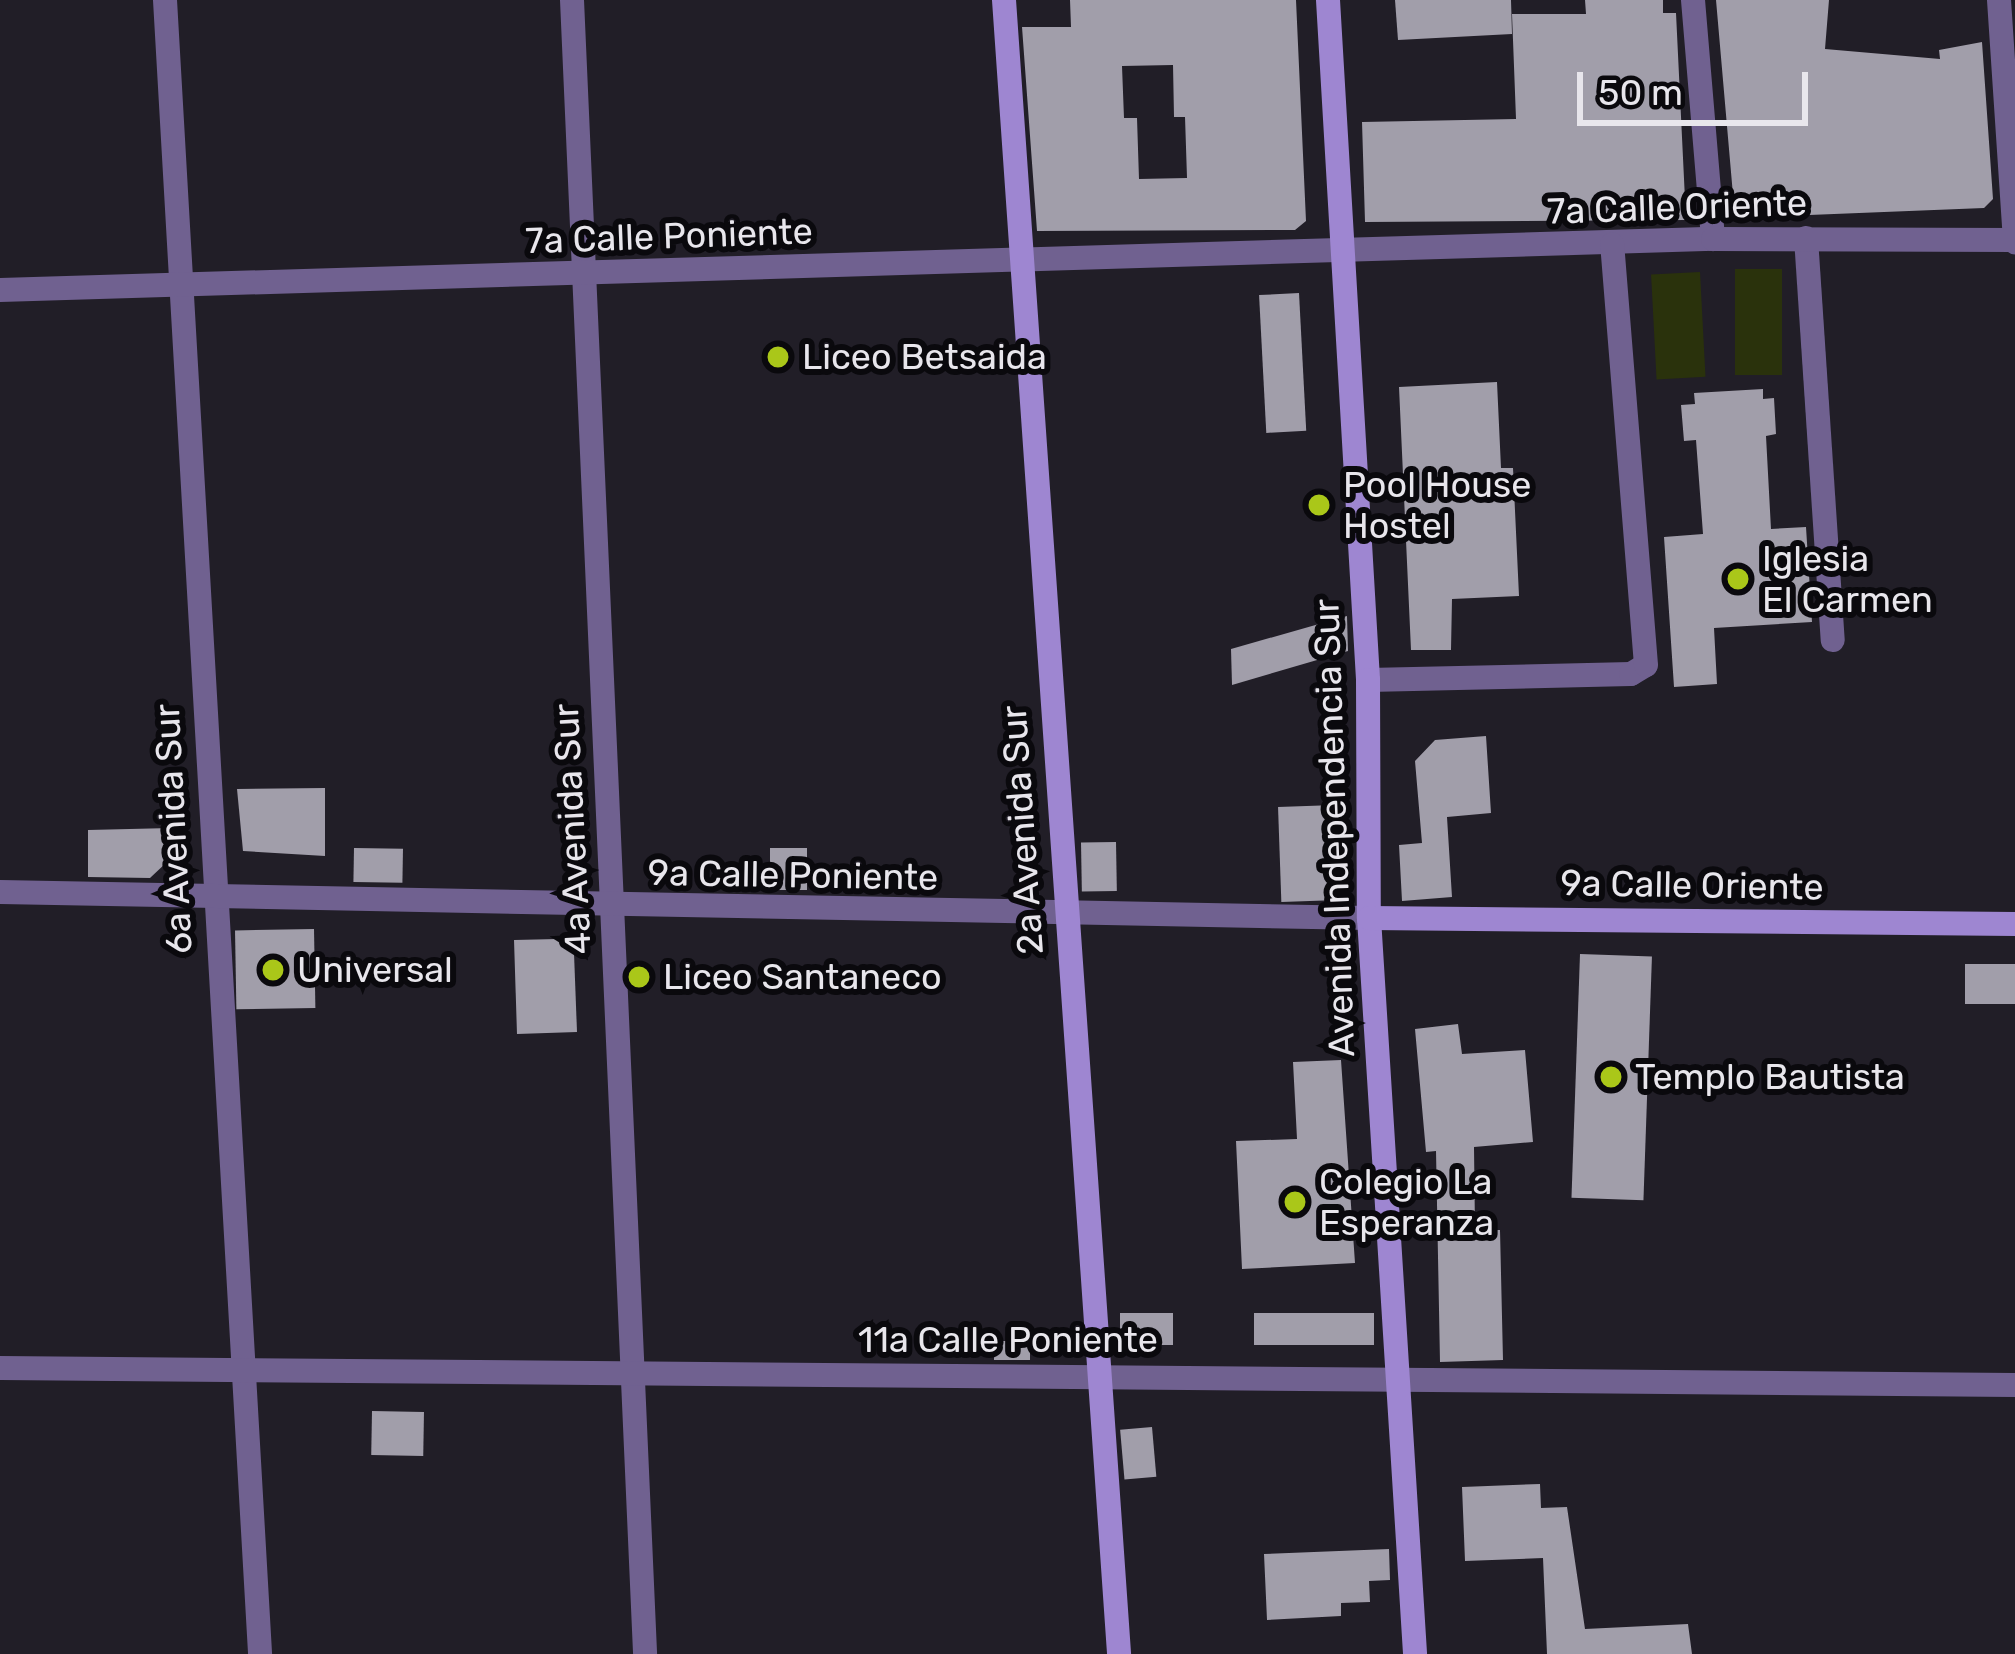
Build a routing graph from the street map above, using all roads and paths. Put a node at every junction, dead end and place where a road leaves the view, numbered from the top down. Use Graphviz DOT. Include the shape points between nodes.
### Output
graph roads {
  1 [pos="165,0"];
  2 [pos="572,0"];
  3 [pos="1004,0"];
  4 [pos="1328,0"];
  5 [pos="1693,0"];
  6 [pos="1999,0"];
  7 [pos="1806,238"];
  8 [pos="1713,239"];
  9 [pos="2015,241"];
  10 [pos="1612,244"];
  11 [pos="1340,253"];
  12 [pos="1021,259"];
  13 [pos="582,275"];
  14 [pos="179,288"];
  15 [pos="0,290"];
  16 [pos="1833,640"];
  17 [pos="1368,680"];
  18 [pos="0,892"];
  19 [pos="212,898"];
  20 [pos="613,907"];
  21 [pos="1063,916"];
  22 [pos="1369,918"];
  23 [pos="2015,924"];
  24 [pos="0,1368"];
  25 [pos="242,1370"];
  26 [pos="632,1373"];
  27 [pos="1095,1377"];
  28 [pos="1399,1377"];
  29 [pos="2015,1385"];
  30 [pos="260,1654"];
  31 [pos="645,1654"];
  32 [pos="1119,1654"];
  33 [pos="1415,1654"];
  1 -- 14 [label="street, 6a Avenida Sur"];
  2 -- 13 [label="street, 4a Avenida Sur"];
  3 -- 12 [label="main road, 2a Avenida Sur"];
  4 -- 11 [label="main road, Avenida Independencia Sur"];
  5 -- 8 [label="street"];
  6 -- 9 [label="street"];
  7 -- 8 [label="street, 7a Calle Oriente"];
  7 -- 9 [label="street, 7a Calle Oriente"];
  7 -- 16 [label="street"];
  8 -- 10 [label="street, 7a Calle Oriente"];
  10 -- 11 [label="street, 7a Calle Oriente"];
  10 -- 17 [label="street" via="1646,664 1631,674"];
  11 -- 12 [label="street, 7a Calle Poniente"];
  11 -- 17 [label="main road, Avenida Independencia Sur"];
  12 -- 13 [label="street, 7a Calle Poniente"];
  12 -- 21 [label="main road, 2a Avenida Sur"];
  13 -- 14 [label="street, 7a Calle Poniente"];
  13 -- 20 [label="street, 4a Avenida Sur"];
  14 -- 15 [label="street, 7a Calle Poniente"];
  14 -- 19 [label="street, 6a Avenida Sur"];
  17 -- 22 [label="main road, Avenida Independencia Sur"];
  18 -- 19 [label="street, 9a Calle Poniente"];
  19 -- 20 [label="street, 9a Calle Poniente"];
  19 -- 25 [label="street, 6a Avenida Sur"];
  20 -- 21 [label="street, 9a Calle Poniente"];
  20 -- 26 [label="street, 4a Avenida Sur"];
  21 -- 22 [label="street, 9a Calle Poniente"];
  21 -- 27 [label="main road, 2a Avenida Sur"];
  22 -- 23 [label="main road, 9a Calle Oriente"];
  22 -- 28 [label="main road, Avenida Independencia Sur"];
  24 -- 25 [label="street, 11a Calle Poniente"];
  25 -- 26 [label="street, 11a Calle Poniente"];
  25 -- 30 [label="street, 6a Avenida Sur"];
  26 -- 27 [label="street, 11a Calle Poniente"];
  26 -- 31 [label="street, 4a Avenida Sur"];
  27 -- 28 [label="street, 11a Calle Poniente"];
  27 -- 32 [label="main road, 2a Avenida Sur"];
  28 -- 29 [label="street, 11a Calle Poniente"];
  28 -- 33 [label="main road, Avenida Independencia Sur"];
}
